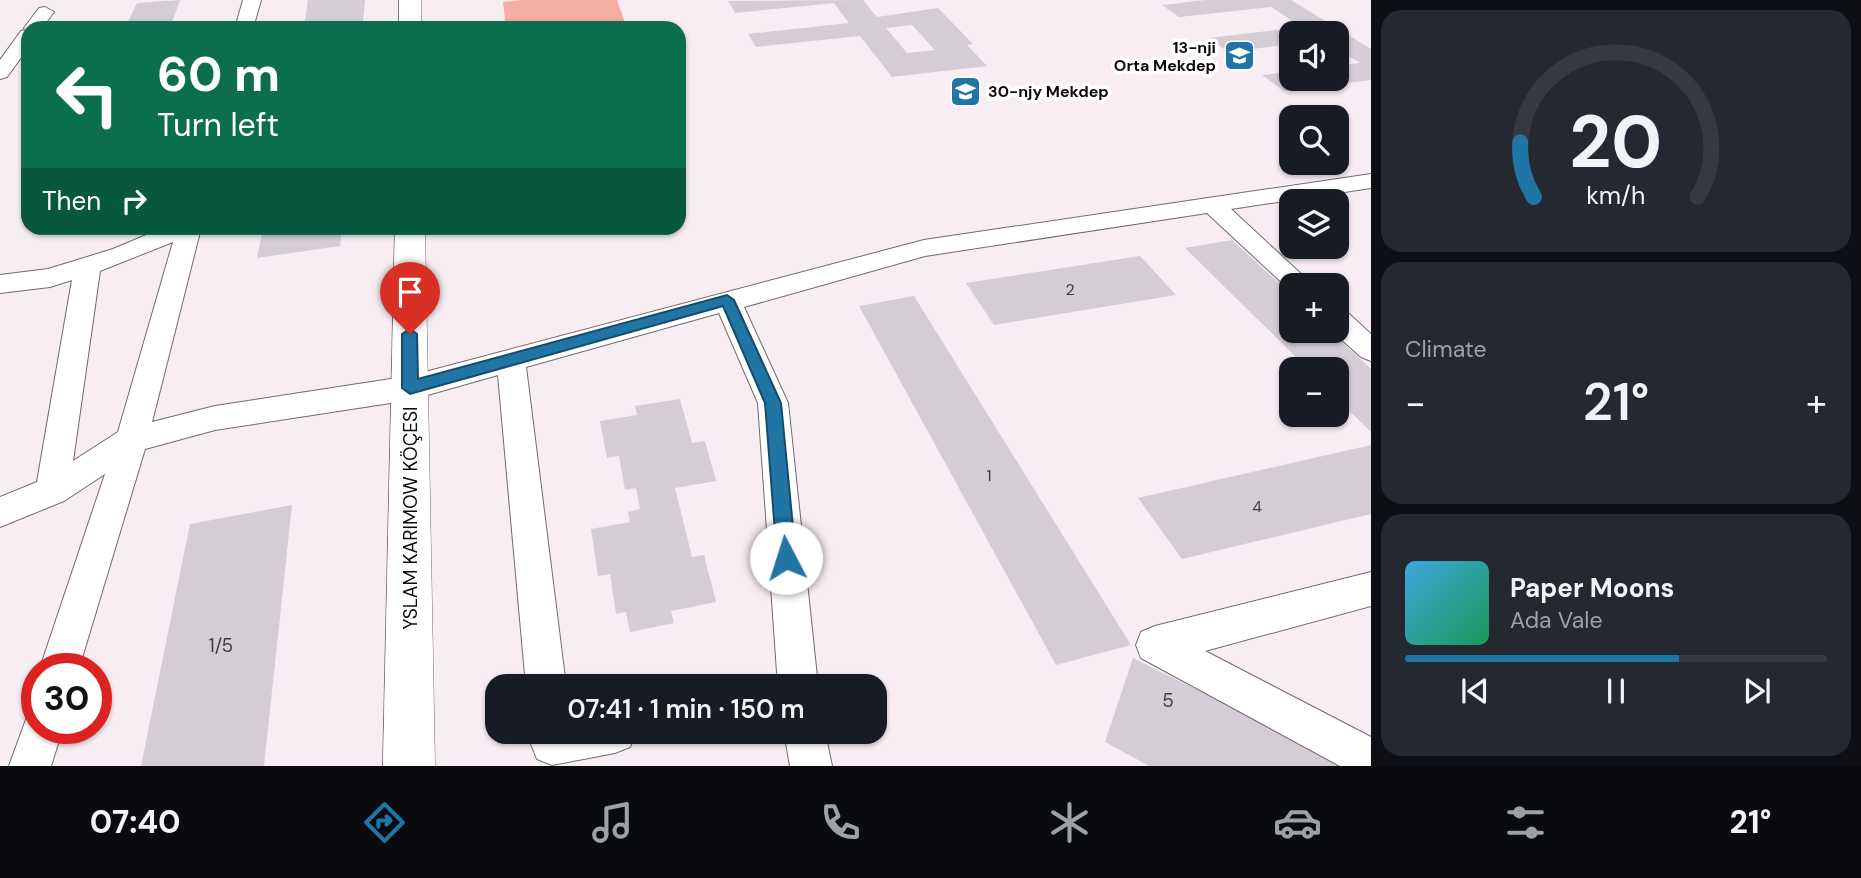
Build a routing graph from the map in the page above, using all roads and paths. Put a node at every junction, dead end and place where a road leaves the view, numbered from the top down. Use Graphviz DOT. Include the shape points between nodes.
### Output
graph roads {
  1 [pos="252,0"];
  2 [pos="410,0"];
  3 [pos="45,12"];
  4 [pos="38,21"];
  5 [pos="246,21"];
  6 [pos="410,21"];
  7 [pos="21,44"];
  8 [pos="0,73"];
  9 [pos="1371,181"];
  10 [pos="1212,205"];
  11 [pos="167,235"];
  12 [pos="187,235"];
  13 [pos="410,235"];
  14 [pos="89,265"];
  15 [pos="1287,273"];
  16 [pos="0,284"];
  17 [pos="727,300"];
  18 [pos="1349,330"];
  19 [pos="1371,350"];
  20 [pos="511,359"];
  21 [pos="410,388"];
  22 [pos="132,440"];
  23 [pos="52,491"];
  24 [pos="0,512"];
  25 [pos="1371,589"];
  26 [pos="65,653"];
  27 [pos="545,674"];
  28 [pos="797,674"];
  29 [pos="37,744"];
  30 [pos="807,744"];
  31 [pos="1371,760"];
  32 [pos="30,766"];
  33 [pos="410,766"];
  34 [pos="811,766"];
  1 -- 5 [label="street"];
  2 -- 6 [label="street"];
  3 -- 4 [label="street"];
  7 -- 8 [label="street"];
  9 -- 10 [label="street"];
  10 -- 15 [label="street"];
  10 -- 17 [label="street" via="925,248"];
  11 -- 14 [label="street"];
  12 -- 22 [label="street"];
  13 -- 21 [label="street, YSLAM KARIMOW KÖÇESI"];
  14 -- 16 [label="street" via="50,278"];
  14 -- 23 [label="street"];
  17 -- 20 [label="street"];
  17 -- 28 [label="street" via="773,403"];
  18 -- 19 [label="street"];
  20 -- 21 [label="street"];
  20 -- 27 [label="street"];
  21 -- 22 [label="street" via="215,418"];
  21 -- 33 [label="street, YSLAM KARIMOW KÖÇESI"];
  22 -- 23 [label="street"];
  22 -- 26 [label="street"];
  23 -- 24 [label="street"];
  25 -- 31 [label="street" via="1155,645"];
  29 -- 32 [label="street"];
  30 -- 34 [label="street"];
}
